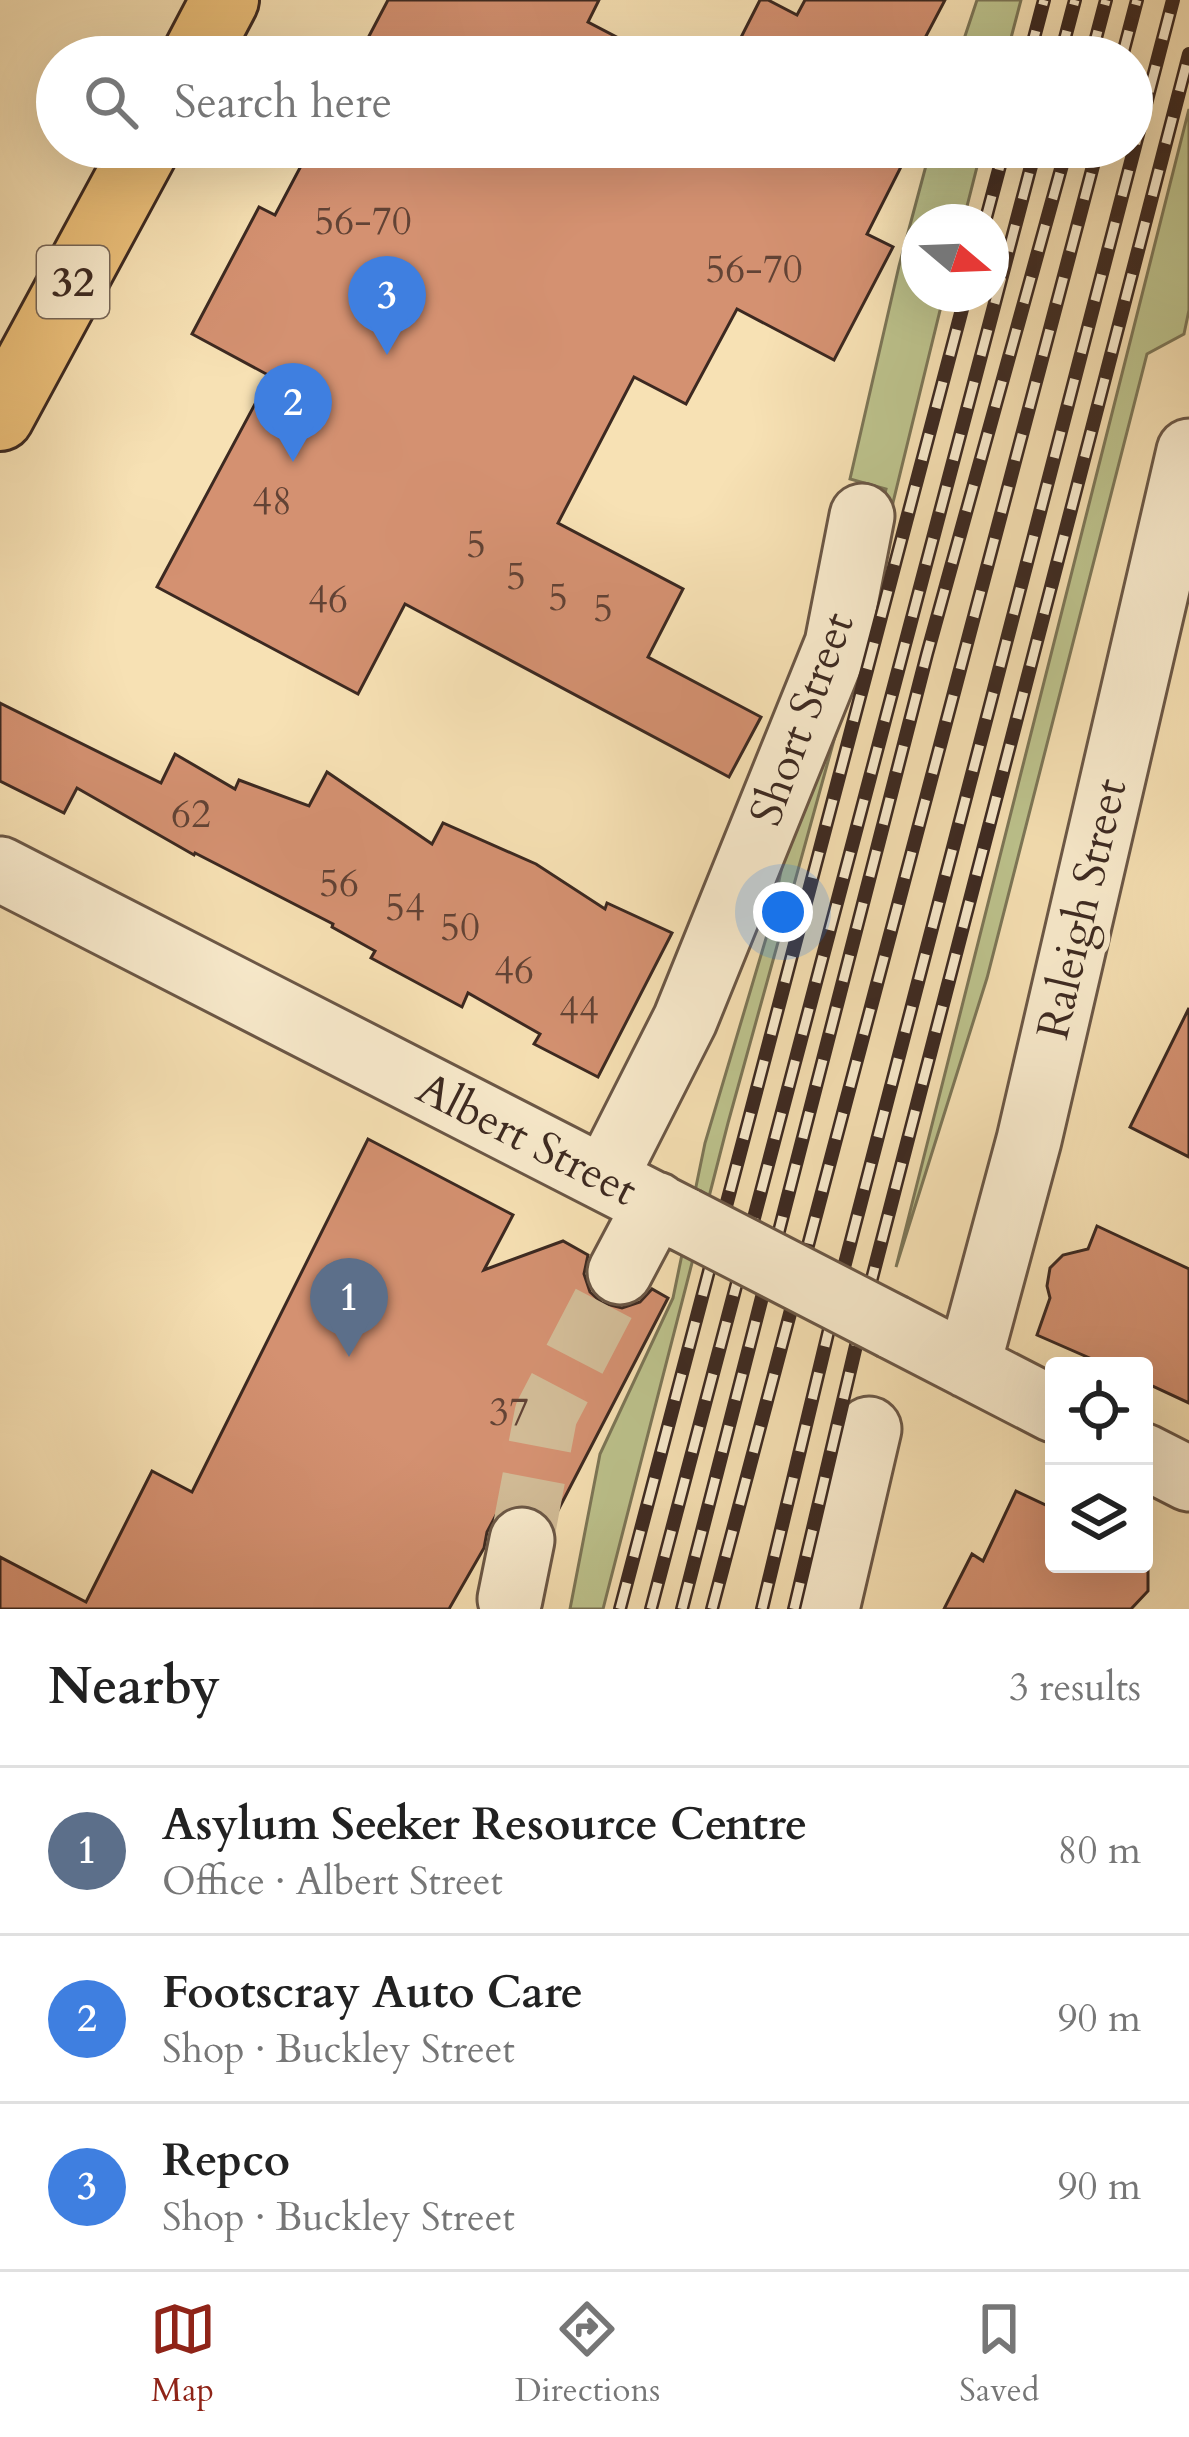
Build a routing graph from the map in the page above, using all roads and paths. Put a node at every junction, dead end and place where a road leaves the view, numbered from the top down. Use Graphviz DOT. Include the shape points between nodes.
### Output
graph roads {
  1 [pos="225,0"];
  2 [pos="206,36"];
  3 [pos="135,168"];
  4 [pos="0,417"];
  5 [pos="1189,451"];
  6 [pos="862,516"];
  7 [pos="0,869"];
  8 [pos="649,1201"];
  9 [pos="620,1272"];
  10 [pos="968,1366"];
  11 [pos="1045,1405"];
  12 [pos="869,1429"];
  13 [pos="1153,1461"];
  14 [pos="1189,1479"];
  15 [pos="827,1609"];
  1 -- 2 [label="main road"];
  3 -- 4 [label="main road, 32"];
  5 -- 10 [label="street, Raleigh Street" via="1029,1140"];
  6 -- 8 [label="street, Short Street" via="837,644 685,1020"];
  7 -- 8 [label="street, Albert Street"];
  8 -- 9 [label="street, Short Street"];
  8 -- 10 [label="street, Albert Street, bridge"];
  10 -- 11 [label="street, Albert Street"];
  12 -- 15 [label="street"];
  13 -- 14 [label="street"];
}
